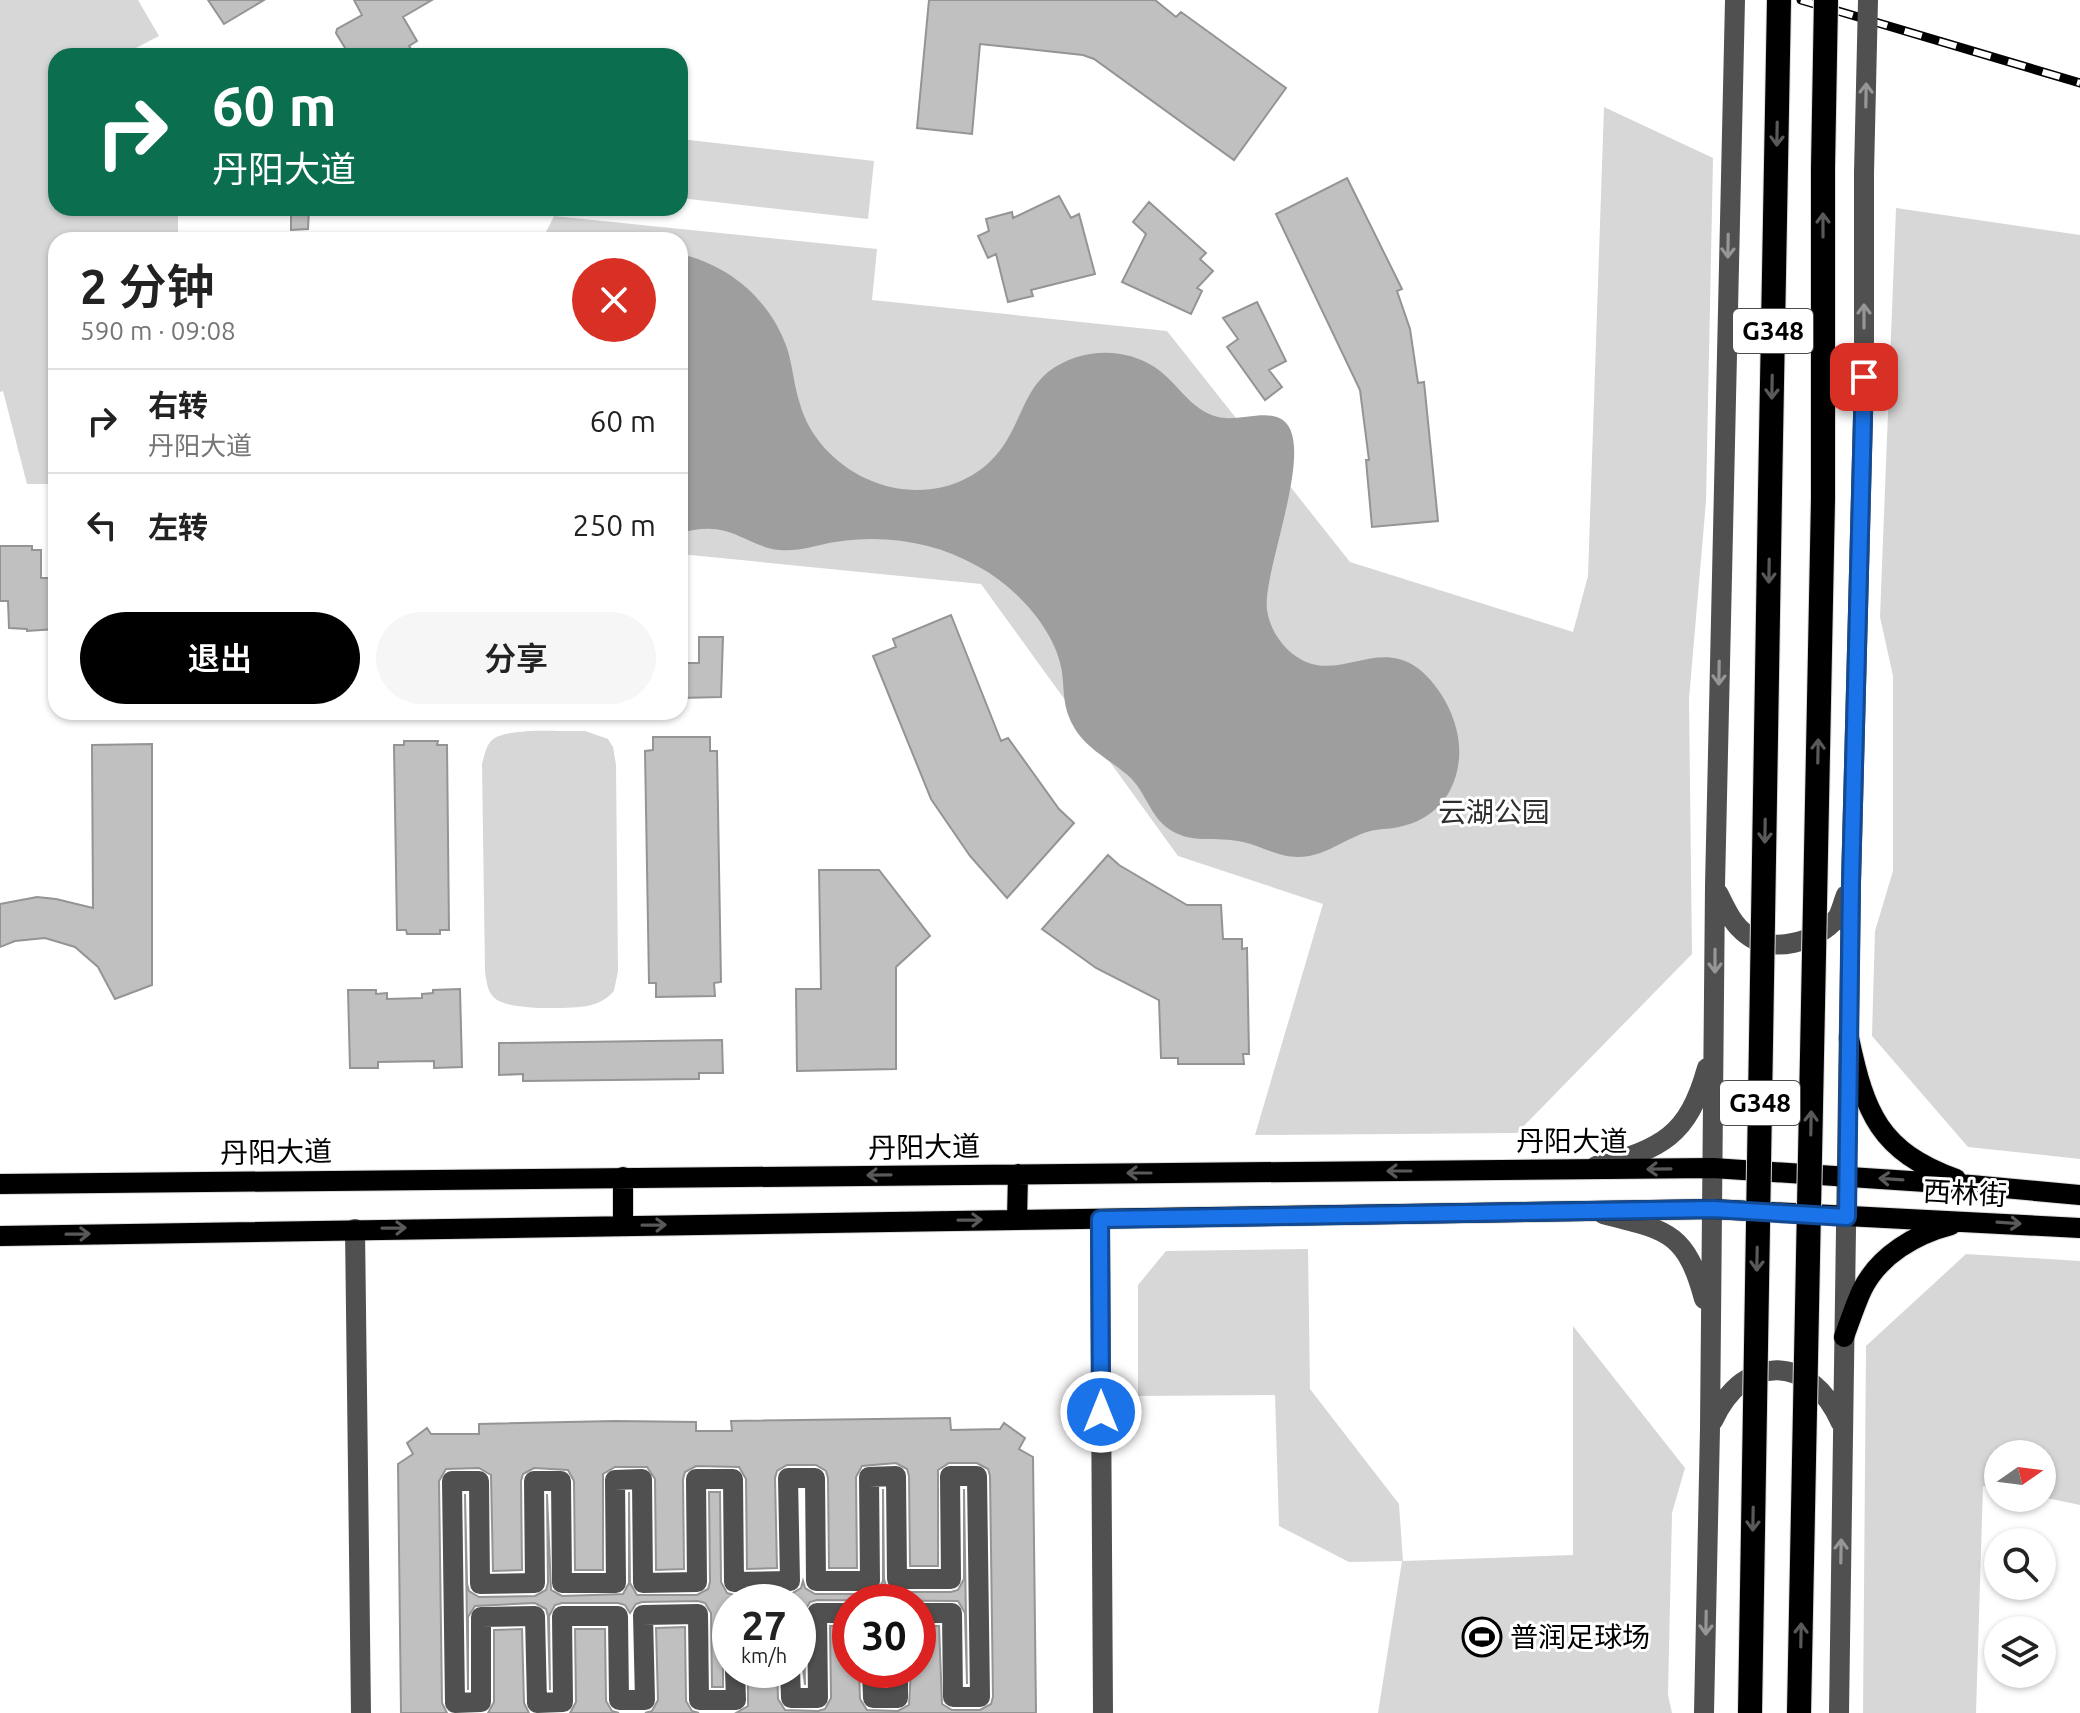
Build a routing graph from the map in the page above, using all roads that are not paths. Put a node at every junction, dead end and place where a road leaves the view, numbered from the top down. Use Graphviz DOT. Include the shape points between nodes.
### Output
graph roads {
  1 [pos="1735,0"];
  2 [pos="1779,0"];
  3 [pos="1826,0"];
  4 [pos="1868,0"];
  5 [pos="1851,883"];
  6 [pos="1715,886"];
  7 [pos="1849,1038"];
  8 [pos="1715,1041"];
  9 [pos="1713,1168"];
  10 [pos="1583,1169"];
  11 [pos="1018,1174"];
  12 [pos="623,1177"];
  13 [pos="1849,1177"];
  14 [pos="0,1184"];
  15 [pos="1971,1185"];
  16 [pos="2080,1195"];
  17 [pos="1713,1209"];
  18 [pos="1588,1210"];
  19 [pos="1847,1217"];
  20 [pos="1100,1219"];
  21 [pos="1017,1220"];
  22 [pos="1969,1220"];
  23 [pos="623,1225"];
  24 [pos="2080,1228"];
  25 [pos="355,1229"];
  26 [pos="0,1236"];
  27 [pos="1844,1337"];
  28 [pos="1711,1346"];
  29 [pos="1842,1426"];
  30 [pos="1710,1428"];
  31 [pos="832,1613"];
  32 [pos="936,1613"];
  33 [pos="736,1688"];
  34 [pos="791,1688"];
  35 [pos="873,1688"];
  36 [pos="898,1688"];
  37 [pos="361,1713"];
  38 [pos="1103,1713"];
  39 [pos="1704,1713"];
  40 [pos="1750,1713"];
  41 [pos="1799,1713"];
  42 [pos="1839,1713"];
  1 -- 6 [label="street, one-way"];
  2 -- 40 [label="highway, G348, one-way, bridge"];
  41 -- 3 [label="highway, G348, one-way, bridge" via="1823,499"];
  5 -- 4 [label="street, one-way, bridge"];
  5 -- 6 [label="street" via="1837,917 1800,941 1781,945 1747,935 1730,917"];
  5 -- 7 [label="street"];
  6 -- 8 [label="street, one-way"];
  7 -- 13 [label="street"];
  7 -- 15 [label="main road" via="1858,1080 1883,1135 1909,1156"];
  8 -- 9 [label="street"];
  8 -- 10 [label="street" via="1698,1099 1664,1141"];
  9 -- 10 [label="main road, 丹阳大道, one-way"];
  9 -- 13 [label="main road, 丹阳大道"];
  9 -- 17 [label="street"];
  10 -- 11 [label="main road, 丹阳大道, one-way"];
  11 -- 12 [label="main road, 丹阳大道, one-way"];
  11 -- 21 [label="main road"];
  12 -- 14 [label="main road, 丹阳大道"];
  12 -- 23 [label="main road"];
  15 -- 13 [label="main road, 西林街, one-way"];
  13 -- 19 [label="street"];
  15 -- 16 [label="main road, 西林街"];
  17 -- 18 [label="main road"];
  17 -- 19 [label="main road"];
  17 -- 28 [label="street"];
  18 -- 20 [label="main road"];
  18 -- 28 [label="street" via="1659,1229 1679,1243 1696,1267"];
  19 -- 22 [label="main road, 西林街"];
  19 -- 27 [label="street"];
  20 -- 21 [label="main road"];
  20 -- 38 [label="street"];
  23 -- 21 [label="main road, one-way"];
  22 -- 24 [label="main road, 西林街, one-way"];
  22 -- 27 [label="main road" via="1909,1240 1884,1261 1863,1287"];
  25 -- 23 [label="main road, one-way"];
  26 -- 25 [label="main road, one-way"];
  25 -- 37 [label="street"];
  27 -- 29 [label="street"];
  28 -- 30 [label="street"];
  29 -- 30 [label="street" via="1820,1387 1799,1374 1777,1371 1760,1372 1738,1383 1723,1399"];
  42 -- 29 [label="street, one-way"];
  30 -- 39 [label="street, one-way"];
  31 -- 34 [label="street" via="817,1613 818,1698 791,1698"];
  32 -- 33 [label="street" via="952,1613 953,1697 980,1697 977,1476 950,1476 951,1579 897,1579 896,1476 869,1477 870,1581 816,1581 815,1478 788,1478 790,1581 734,1582 733,1479 696,1479 697,1582 643,1583 642,1479 615,1480 616,1583 562,1583 561,1481 534,1481 535,1583 480,1584 479,1481 452,1481 455,1703 481,1702 481,1617 535,1616 537,1703 563,1702 562,1616 618,1616 619,1700 645,1700 643,1615 698,1614 699,1700 736,1700"];
  35 -- 36 [label="street" via="873,1698 898,1698"];
}
